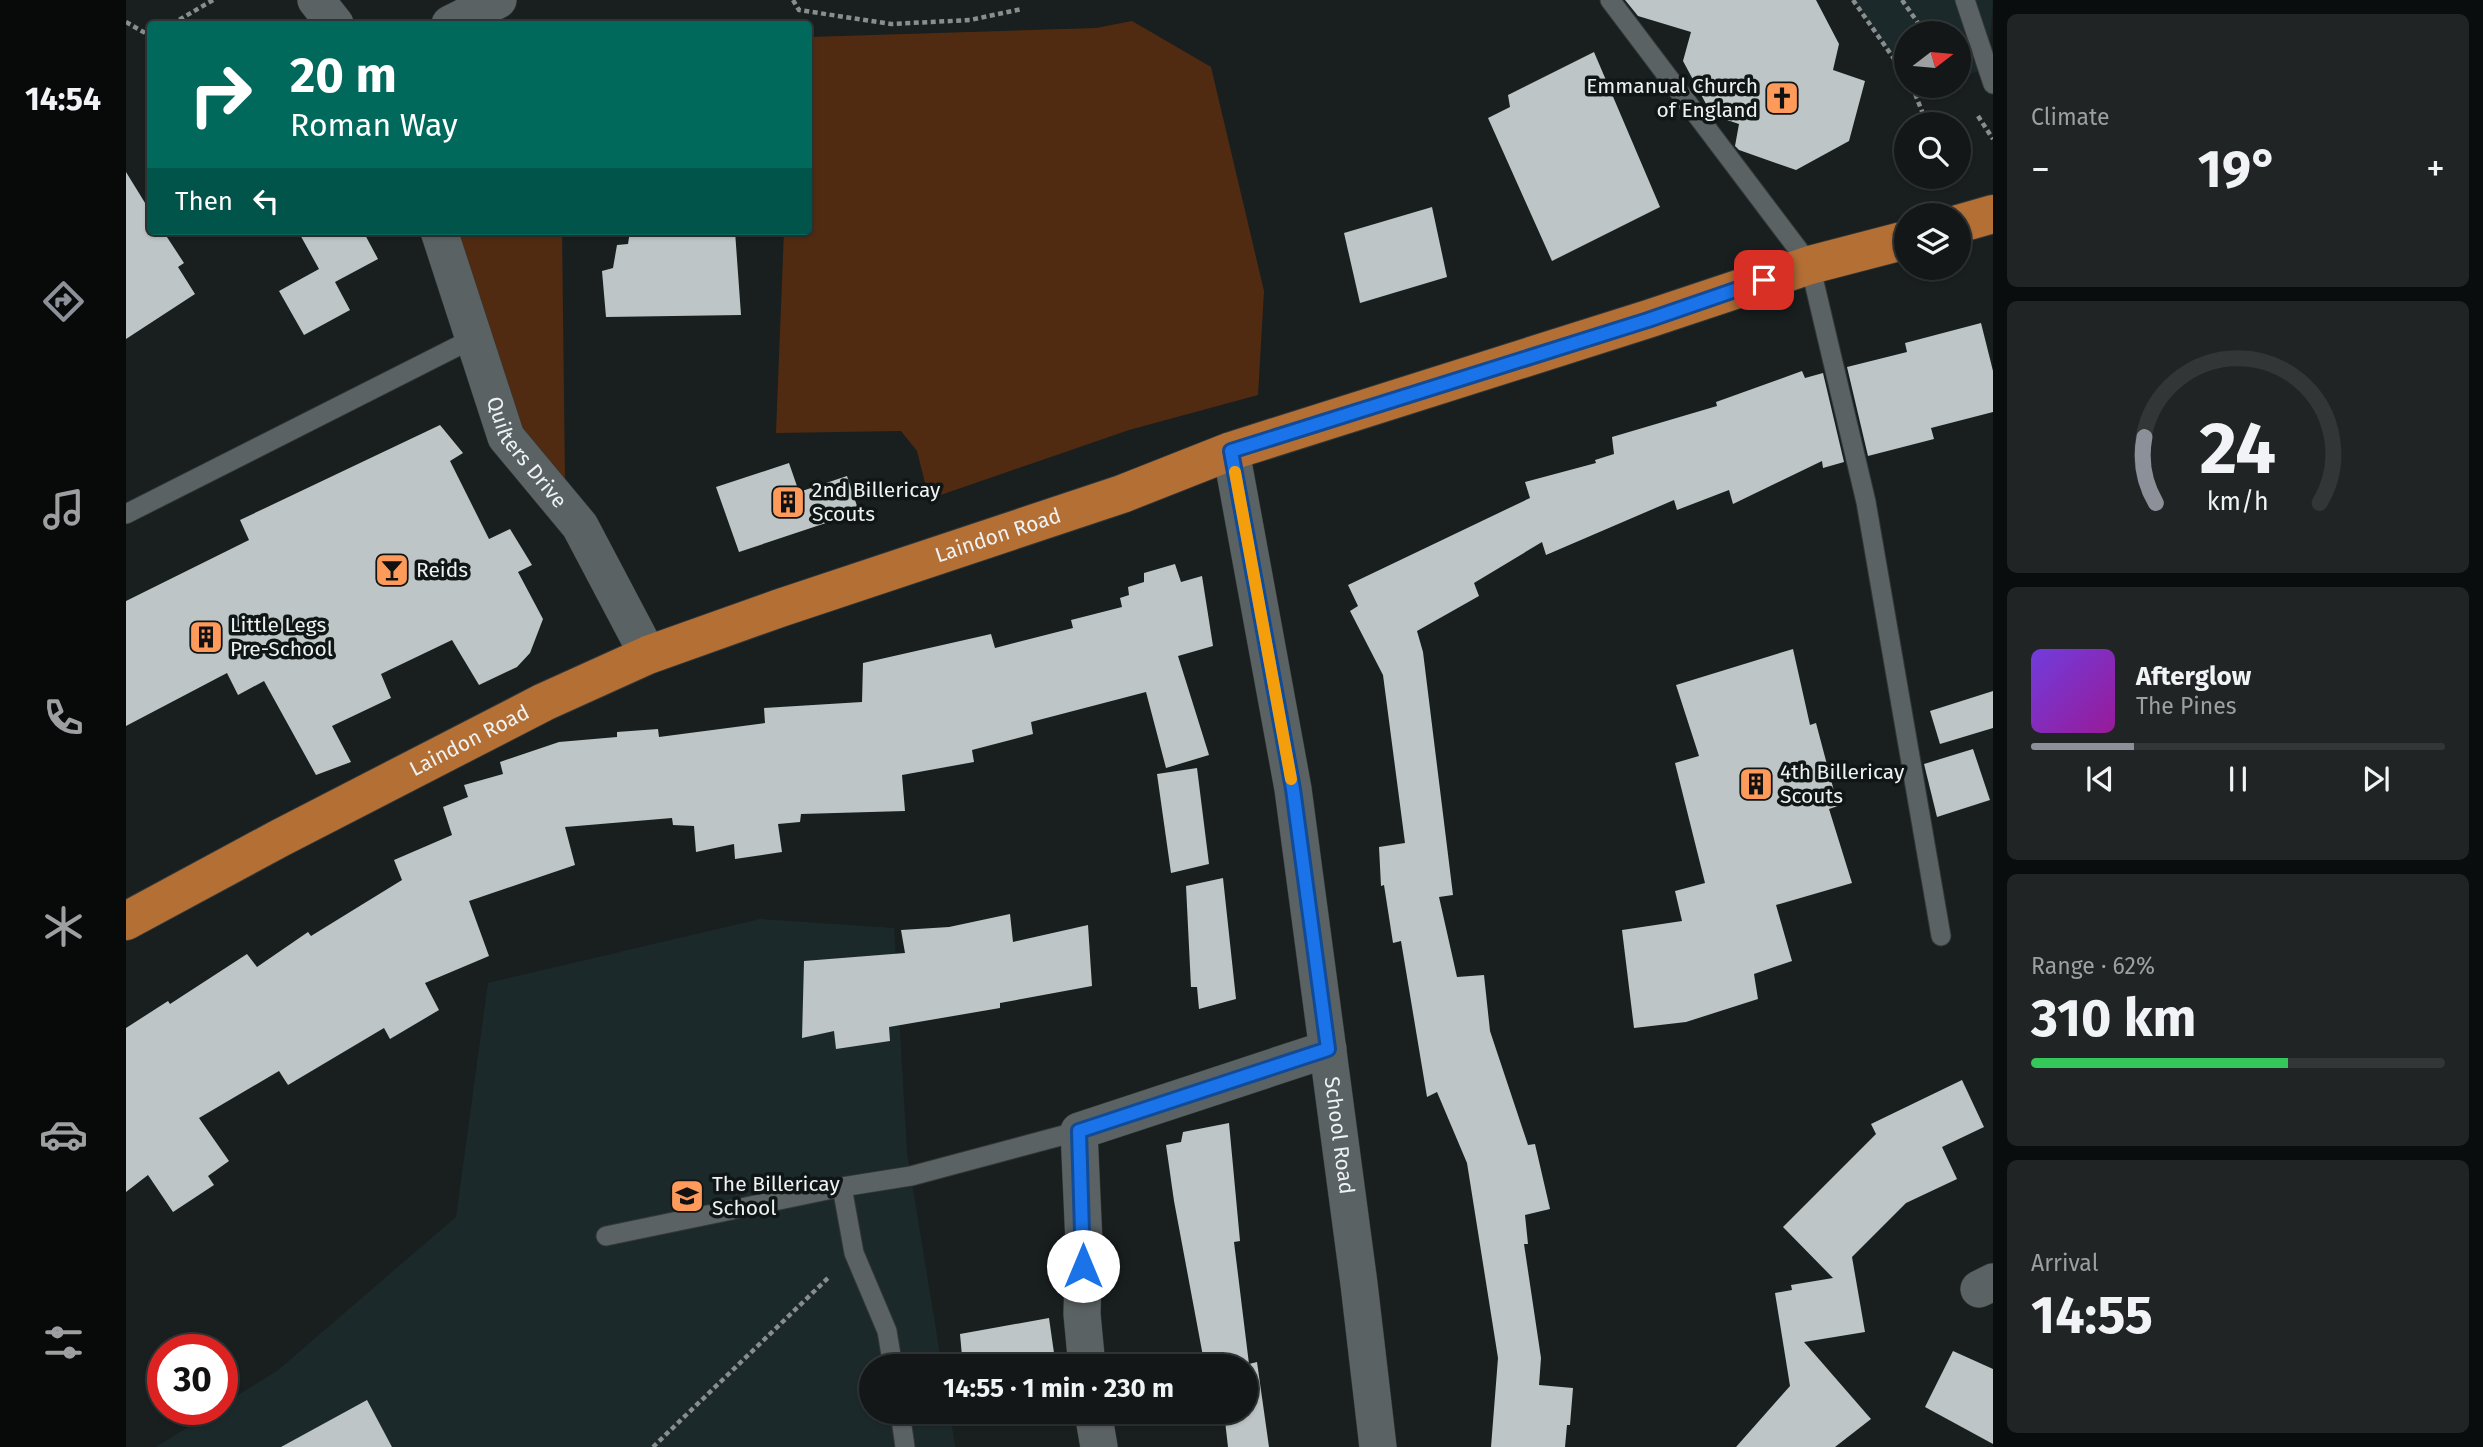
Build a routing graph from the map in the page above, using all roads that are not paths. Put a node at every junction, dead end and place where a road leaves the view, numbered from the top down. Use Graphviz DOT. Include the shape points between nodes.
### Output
graph roads {
  1 [pos="316,0"];
  2 [pos="498,0"];
  3 [pos="1611,0"];
  4 [pos="1965,0"];
  5 [pos="333,21"];
  6 [pos="456,21"];
  7 [pos="1993,84"];
  8 [pos="1993,214"];
  9 [pos="1971,220"];
  10 [pos="440,235"];
  11 [pos="1894,243"];
  12 [pos="1810,265"];
  13 [pos="474,338"];
  14 [pos="1231,451"];
  15 [pos="126,514"];
  16 [pos="648,655"];
  17 [pos="126,922"];
  18 [pos="1941,936"];
  19 [pos="1328,1049"];
  20 [pos="1079,1131"];
  21 [pos="842,1187"];
  22 [pos="606,1236"];
  23 [pos="891,1354"];
  24 [pos="1086,1354"];
  25 [pos="902,1424"];
  26 [pos="1095,1424"];
  27 [pos="905,1447"];
  28 [pos="1099,1447"];
  29 [pos="1378,1447"];
  1 -- 5 [label="street"];
  2 -- 6 [label="street"];
  3 -- 12 [label="lane"];
  4 -- 7 [label="lane"];
  8 -- 9 [label="main road"];
  10 -- 13 [label="street, Quilters Drive"];
  11 -- 12 [label="main road, Laindon Road"];
  12 -- 14 [label="main road, Laindon Road"];
  12 -- 18 [label="lane" via="1866,502"];
  13 -- 15 [label="lane"];
  13 -- 16 [label="street, Quilters Drive" via="506,437 580,526"];
  14 -- 16 [label="main road, Laindon Road" via="1122,494"];
  14 -- 19 [label="street, School Road" via="1293,789"];
  16 -- 17 [label="main road, Laindon Road" via="544,702"];
  19 -- 20 [label="street"];
  19 -- 29 [label="street, School Road"];
  20 -- 21 [label="lane" via="911,1176"];
  20 -- 24 [label="street"];
  21 -- 22 [label="lane"];
  21 -- 23 [label="lane" via="854,1253 887,1331"];
  25 -- 27 [label="lane"];
  26 -- 28 [label="street"];
}
